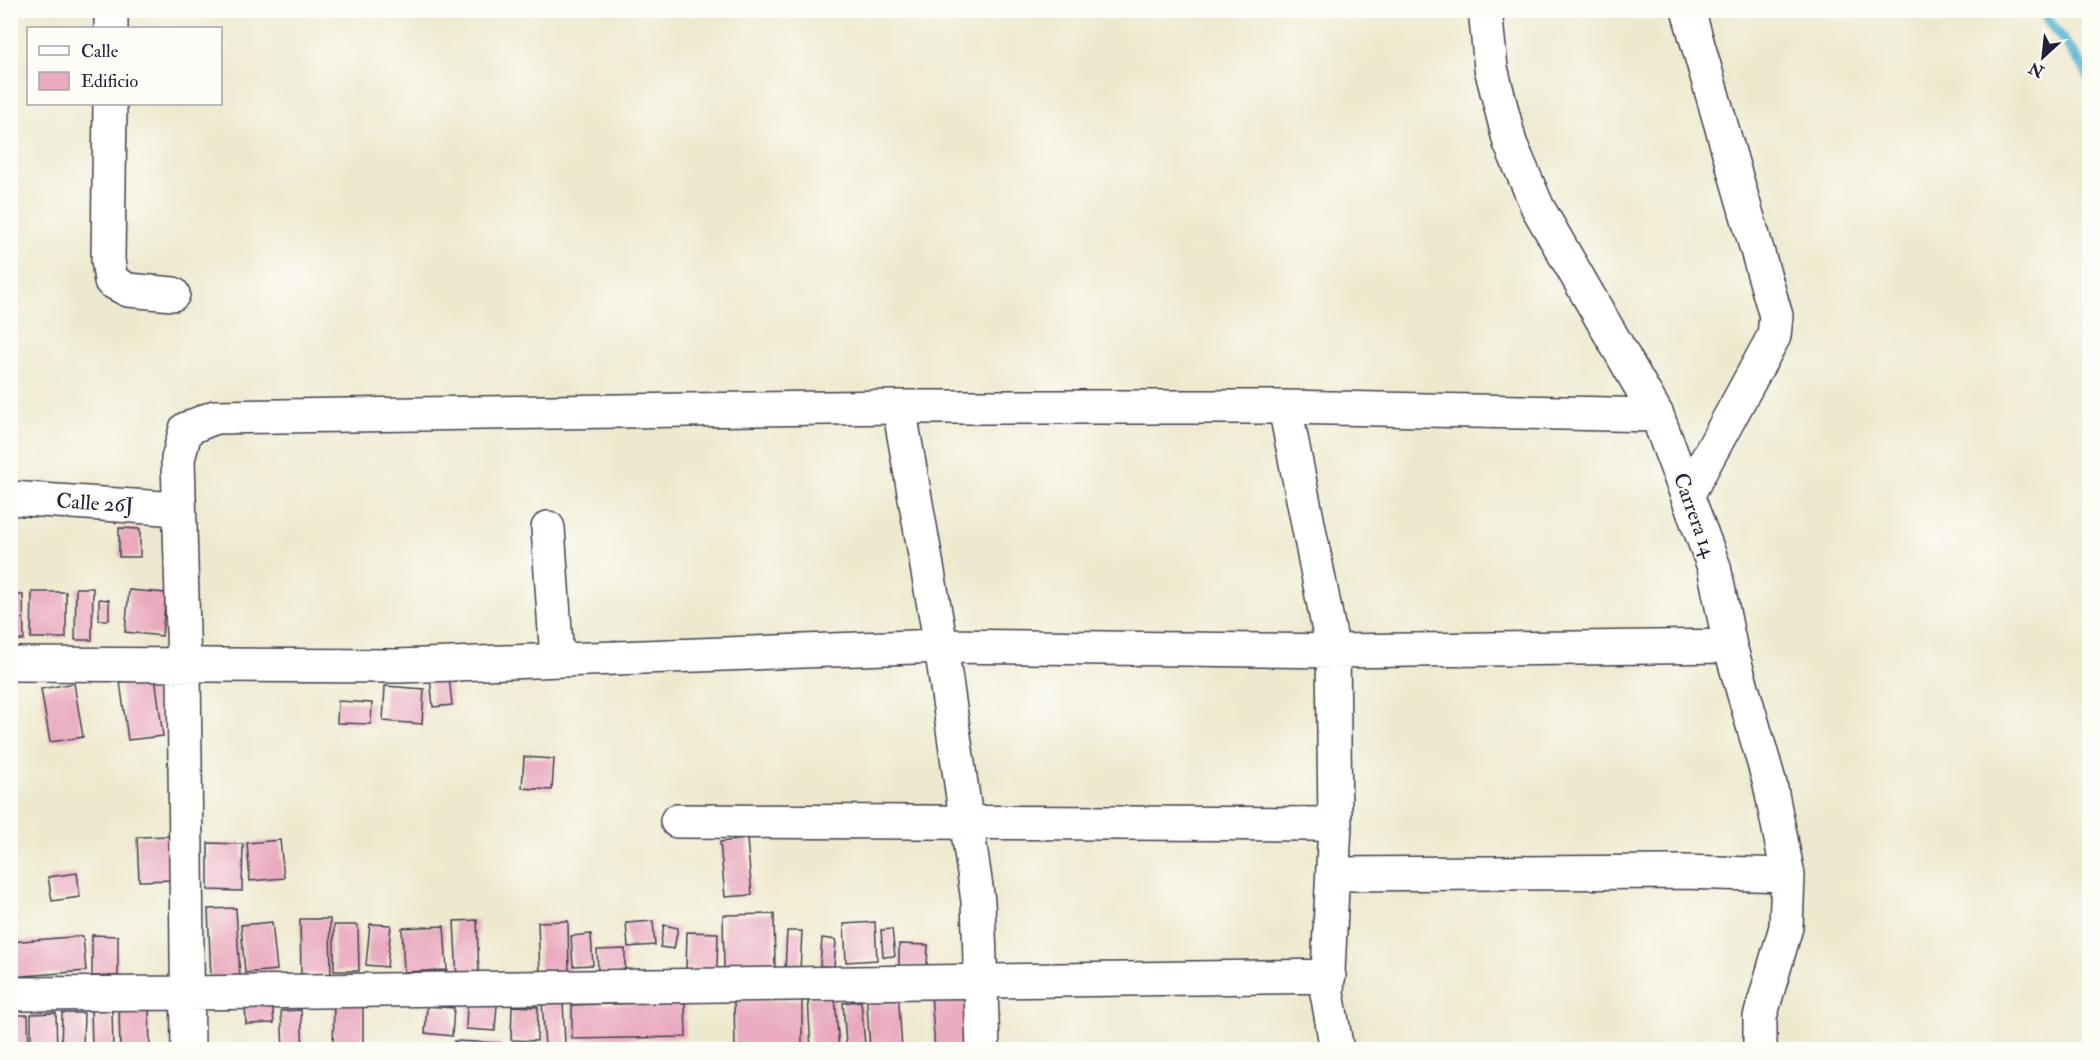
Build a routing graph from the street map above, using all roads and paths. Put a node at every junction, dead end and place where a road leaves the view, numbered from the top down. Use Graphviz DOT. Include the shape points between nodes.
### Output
graph roads {
  1 [pos="111,10"];
  2 [pos="1485,10"];
  3 [pos="1688,10"];
  4 [pos="111,27"];
  5 [pos="110,105"];
  6 [pos="173,294"];
  7 [pos="899,407"];
  8 [pos="1285,407"];
  9 [pos="1657,415"];
  10 [pos="1688,494"];
  11 [pos="10,498"];
  12 [pos="179,509"];
  13 [pos="548,528"];
  14 [pos="941,646"];
  15 [pos="1730,646"];
  16 [pos="1333,651"];
  17 [pos="557,660"];
  18 [pos="10,663"];
  19 [pos="184,666"];
  20 [pos="677,821"];
  21 [pos="967,822"];
  22 [pos="1335,824"];
  23 [pos="1334,874"];
  24 [pos="1788,875"];
  25 [pos="1329,976"];
  26 [pos="981,982"];
  27 [pos="188,993"];
  28 [pos="10,994"];
  29 [pos="188,1050"];
  30 [pos="983,1050"];
  31 [pos="1337,1050"];
  32 [pos="1760,1050"];
  1 -- 4 [label="street"];
  2 -- 9 [label="street, Carrera 14" via="1491,68 1510,143 1538,208"];
  3 -- 10 [label="street" via="1776,316 1774,336"];
  5 -- 6 [label="street" via="111,281 128,290"];
  7 -- 8 [label="street"];
  7 -- 12 [label="street" via="215,417 186,429 178,459"];
  7 -- 14 [label="street"];
  8 -- 9 [label="street"];
  8 -- 16 [label="street"];
  9 -- 10 [label="street, Carrera 14"];
  10 -- 15 [label="street, Carrera 14" via="1714,567"];
  11 -- 12 [label="street, Calle 26J"];
  12 -- 19 [label="street"];
  13 -- 17 [label="street"];
  14 -- 16 [label="street"];
  14 -- 17 [label="street"];
  14 -- 21 [label="street"];
  15 -- 16 [label="street"];
  15 -- 24 [label="street, Carrera 14" via="1770,784"];
  16 -- 22 [label="street"];
  17 -- 19 [label="street" via="398,666"];
  18 -- 19 [label="street"];
  19 -- 27 [label="street"];
  20 -- 21 [label="street"];
  21 -- 22 [label="street"];
  21 -- 26 [label="street" via="978,902"];
  22 -- 23 [label="street"];
  23 -- 24 [label="street"];
  23 -- 25 [label="street"];
  24 -- 32 [label="street, Carrera 14" via="1786,927 1760,1017"];
  25 -- 26 [label="street"];
  25 -- 31 [label="street"];
  26 -- 27 [label="street"];
  26 -- 30 [label="street"];
  27 -- 28 [label="street"];
  27 -- 29 [label="street"];
}
